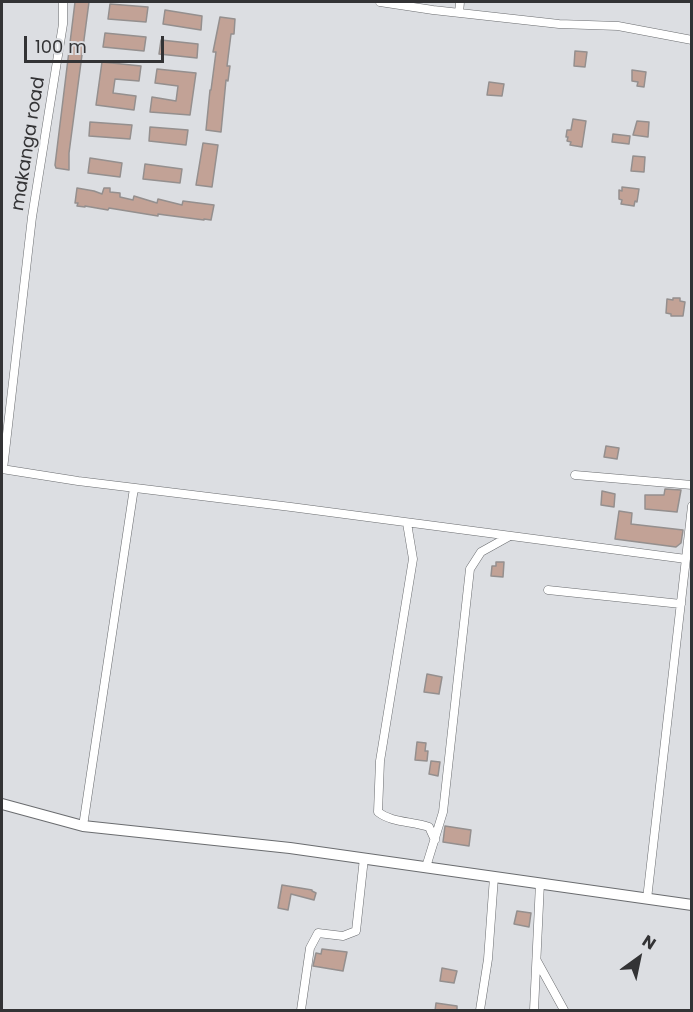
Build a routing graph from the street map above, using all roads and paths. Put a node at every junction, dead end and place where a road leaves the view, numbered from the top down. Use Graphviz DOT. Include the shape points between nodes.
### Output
graph roads {
  1 [pos="63,2"];
  2 [pos="380,2"];
  3 [pos="460,2"];
  4 [pos="459,13"];
  5 [pos="692,33"];
  6 [pos="681,38"];
  7 [pos="692,40"];
  8 [pos="2,469"];
  9 [pos="575,475"];
  10 [pos="692,485"];
  11 [pos="134,488"];
  12 [pos="692,506"];
  13 [pos="407,523"];
  14 [pos="509,537"];
  15 [pos="688,556"];
  16 [pos="548,590"];
  17 [pos="681,604"];
  18 [pos="2,804"];
  19 [pos="83,826"];
  20 [pos="435,840"];
  21 [pos="364,858"];
  22 [pos="426,867"];
  23 [pos="494,877"];
  24 [pos="540,883"];
  25 [pos="647,898"];
  26 [pos="692,905"];
  27 [pos="536,960"];
  28 [pos="301,1011"];
  29 [pos="480,1011"];
  30 [pos="534,1011"];
  31 [pos="564,1011"];
  1 -- 8 [label="street, makanga road"];
  2 -- 4 [label="street"];
  3 -- 4 [label="street"];
  4 -- 6 [label="street" via="618,26"];
  5 -- 6 [label="street"];
  6 -- 7 [label="street"];
  8 -- 11 [label="street"];
  9 -- 10 [label="street"];
  11 -- 13 [label="street"];
  11 -- 19 [label="street"];
  12 -- 15 [label="street"];
  13 -- 14 [label="street"];
  13 -- 20 [label="street" via="413,559 380,761 378,812 386,818 429,827"];
  14 -- 15 [label="street"];
  14 -- 20 [label="street" via="481,552 470,569 443,812"];
  15 -- 17 [label="street"];
  16 -- 17 [label="street"];
  17 -- 25 [label="street"];
  18 -- 19 [label="street"];
  19 -- 21 [label="street"];
  20 -- 22 [label="street"];
  21 -- 22 [label="street"];
  21 -- 28 [label="street" via="356,930 343,936 318,933 310,948"];
  22 -- 23 [label="street"];
  23 -- 24 [label="street"];
  23 -- 29 [label="street"];
  24 -- 25 [label="street"];
  24 -- 27 [label="street"];
  25 -- 26 [label="street"];
  27 -- 30 [label="street"];
  27 -- 31 [label="street"];
}
